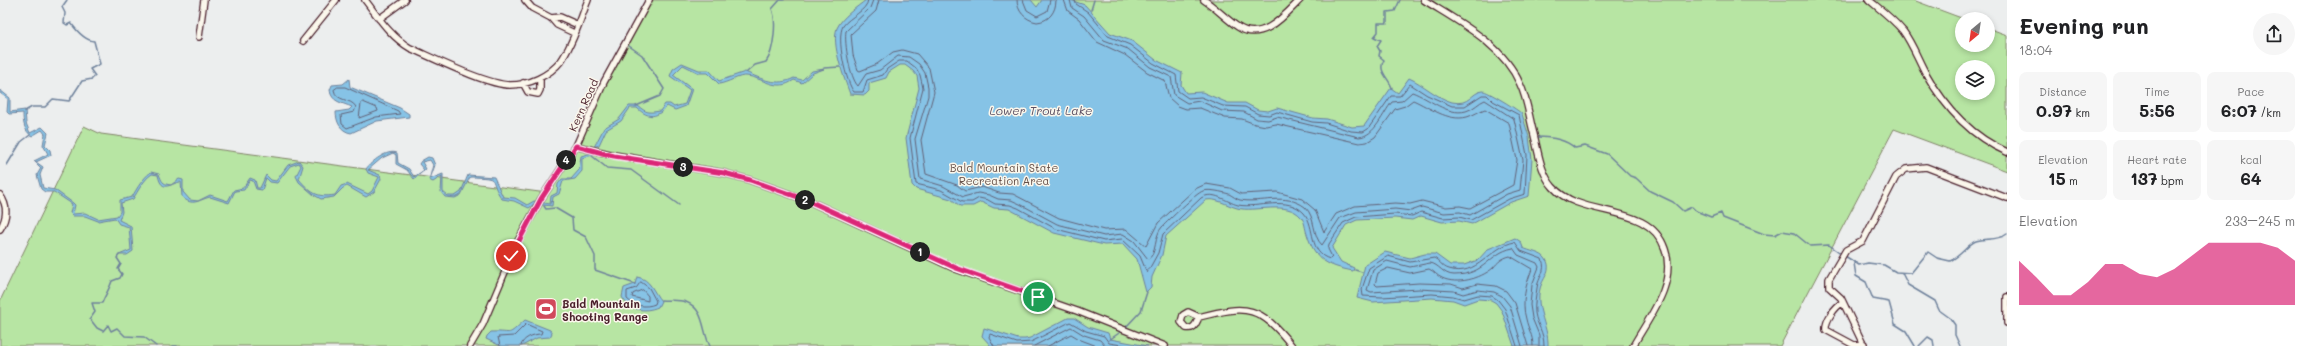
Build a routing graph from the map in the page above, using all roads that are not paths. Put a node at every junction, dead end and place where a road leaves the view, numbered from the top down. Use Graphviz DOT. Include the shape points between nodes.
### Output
graph roads {
  1 [pos="204,0"];
  2 [pos="336,0"];
  3 [pos="365,0"];
  4 [pos="405,0"];
  5 [pos="525,0"];
  6 [pos="588,0"];
  7 [pos="649,0"];
  8 [pos="1204,0"];
  9 [pos="1300,0"];
  10 [pos="1424,0"];
  11 [pos="1869,0"];
  12 [pos="551,18"];
  13 [pos="379,19"];
  14 [pos="578,25"];
  15 [pos="574,33"];
  16 [pos="199,37"];
  17 [pos="303,41"];
  18 [pos="540,78"];
  19 [pos="523,84"];
  20 [pos="576,146"];
  21 [pos="2007,152"];
  22 [pos="0,195"];
  23 [pos="2007,198"];
  24 [pos="0,229"];
  25 [pos="2007,298"];
  26 [pos="1843,302"];
  27 [pos="1198,317"];
  28 [pos="2007,323"];
  29 [pos="1864,345"];
  30 [pos="470,346"];
  31 [pos="1165,346"];
  32 [pos="1292,346"];
  33 [pos="1633,346"];
  1 -- 16 [label="street"];
  2 -- 17 [label="street"];
  3 -- 13 [label="street"];
  4 -- 13 [label="street"];
  5 -- 12 [label="street" via="532,8"];
  6 -- 14 [label="street"];
  7 -- 20 [label="street, Kern Road" via="604,82"];
  8 -- 9 [label="street" via="1238,28 1257,32 1280,20"];
  10 -- 33 [label="street" via="1478,35 1512,68 1521,85 1541,164 1552,187 1562,196 1575,202 1634,218 1647,225 1658,236 1665,248 1668,277 1663,292"];
  11 -- 21 [label="street" via="1904,32 1930,81 1955,115 1972,131"];
  12 -- 14 [label="street" via="560,17"];
  12 -- 15 [label="street" via="558,25"];
  13 -- 19 [label="street" via="398,41 410,48 492,82 510,86"];
  14 -- 15 [label="street"];
  15 -- 18 [label="street" via="561,60"];
  18 -- 19 [label="street"];
  18 -- 19 [label="street" via="538,94 528,92"];
  20 -- 30 [label="street, Kern Road" via="536,208 511,256 483,324"];
  20 -- 31 [label="street" via="614,156 750,180 809,201 956,268 1077,311"];
  22 -- 24 [label="street" via="6,209 6,217"];
  23 -- 26 [label="street" via="1926,167 1906,169 1896,177 1863,241 1846,250 1829,279 1830,287"];
  25 -- 28 [label="street"];
  26 -- 29 [label="street"];
  26 -- 29 [label="street" via="1836,307 1826,330 1854,346"];
  27 -- 32 [label="street" via="1226,310 1257,312 1273,323"];
}
